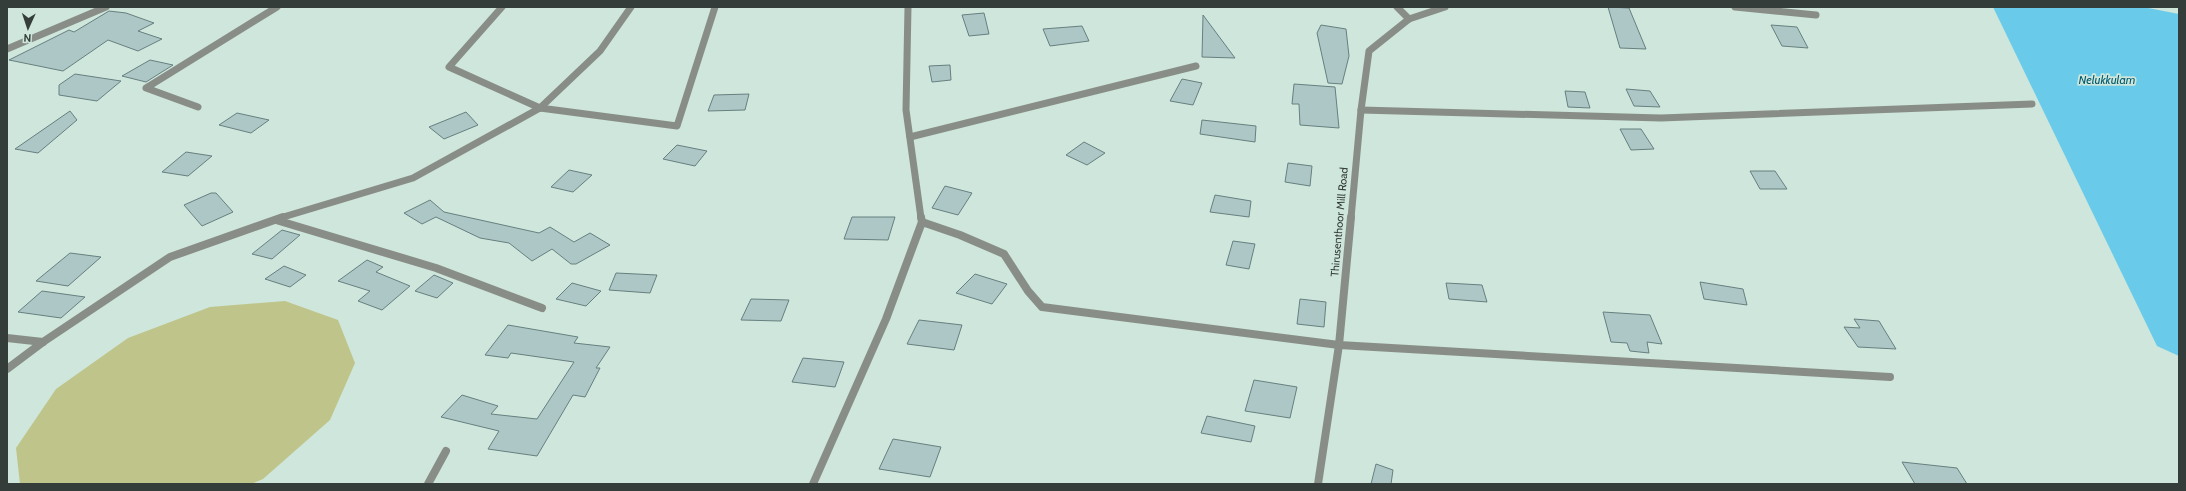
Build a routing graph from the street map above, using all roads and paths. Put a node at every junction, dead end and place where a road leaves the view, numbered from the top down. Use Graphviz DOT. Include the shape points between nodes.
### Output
graph roads {
  1 [pos="106,7"];
  2 [pos="277,7"];
  3 [pos="502,7"];
  4 [pos="631,7"];
  5 [pos="716,7"];
  6 [pos="908,7"];
  7 [pos="1397,7"];
  8 [pos="1445,7"];
  9 [pos="1735,7"];
  10 [pos="1816,15"];
  11 [pos="1409,19"];
  12 [pos="7,49"];
  13 [pos="1196,66"];
  14 [pos="2032,104"];
  15 [pos="198,107"];
  16 [pos="540,108"];
  17 [pos="1361,110"];
  18 [pos="910,138"];
  19 [pos="275,220"];
  20 [pos="922,222"];
  21 [pos="542,308"];
  22 [pos="7,338"];
  23 [pos="43,342"];
  24 [pos="1339,345"];
  25 [pos="7,369"];
  26 [pos="1890,377"];
  27 [pos="446,451"];
  28 [pos="428,484"];
  29 [pos="812,484"];
  30 [pos="1318,484"];
  1 -- 12 [label="street"];
  2 -- 15 [label="street" via="146,88"];
  3 -- 16 [label="street" via="449,67"];
  4 -- 16 [label="street" via="600,51"];
  5 -- 16 [label="street" via="677,126"];
  6 -- 18 [label="street" via="906,110"];
  7 -- 11 [label="street"];
  8 -- 11 [label="street, Thirusenthoor Mill Road"];
  9 -- 10 [label="street"];
  11 -- 17 [label="street, Thirusenthoor Mill Road" via="1369,51"];
  13 -- 18 [label="street"];
  14 -- 17 [label="street" via="1661,118"];
  16 -- 19 [label="street" via="413,178"];
  17 -- 24 [label="street, Thirusenthoor Mill Road"];
  18 -- 20 [label="street"];
  19 -- 21 [label="street" via="436,268"];
  19 -- 23 [label="street" via="170,257"];
  20 -- 24 [label="street" via="1004,254 1028,291 1042,307"];
  20 -- 29 [label="street" via="886,319"];
  22 -- 23 [label="street"];
  23 -- 25 [label="street"];
  24 -- 26 [label="street"];
  24 -- 30 [label="street, Thirusenthoor Mill Road"];
  27 -- 28 [label="street"];
}
